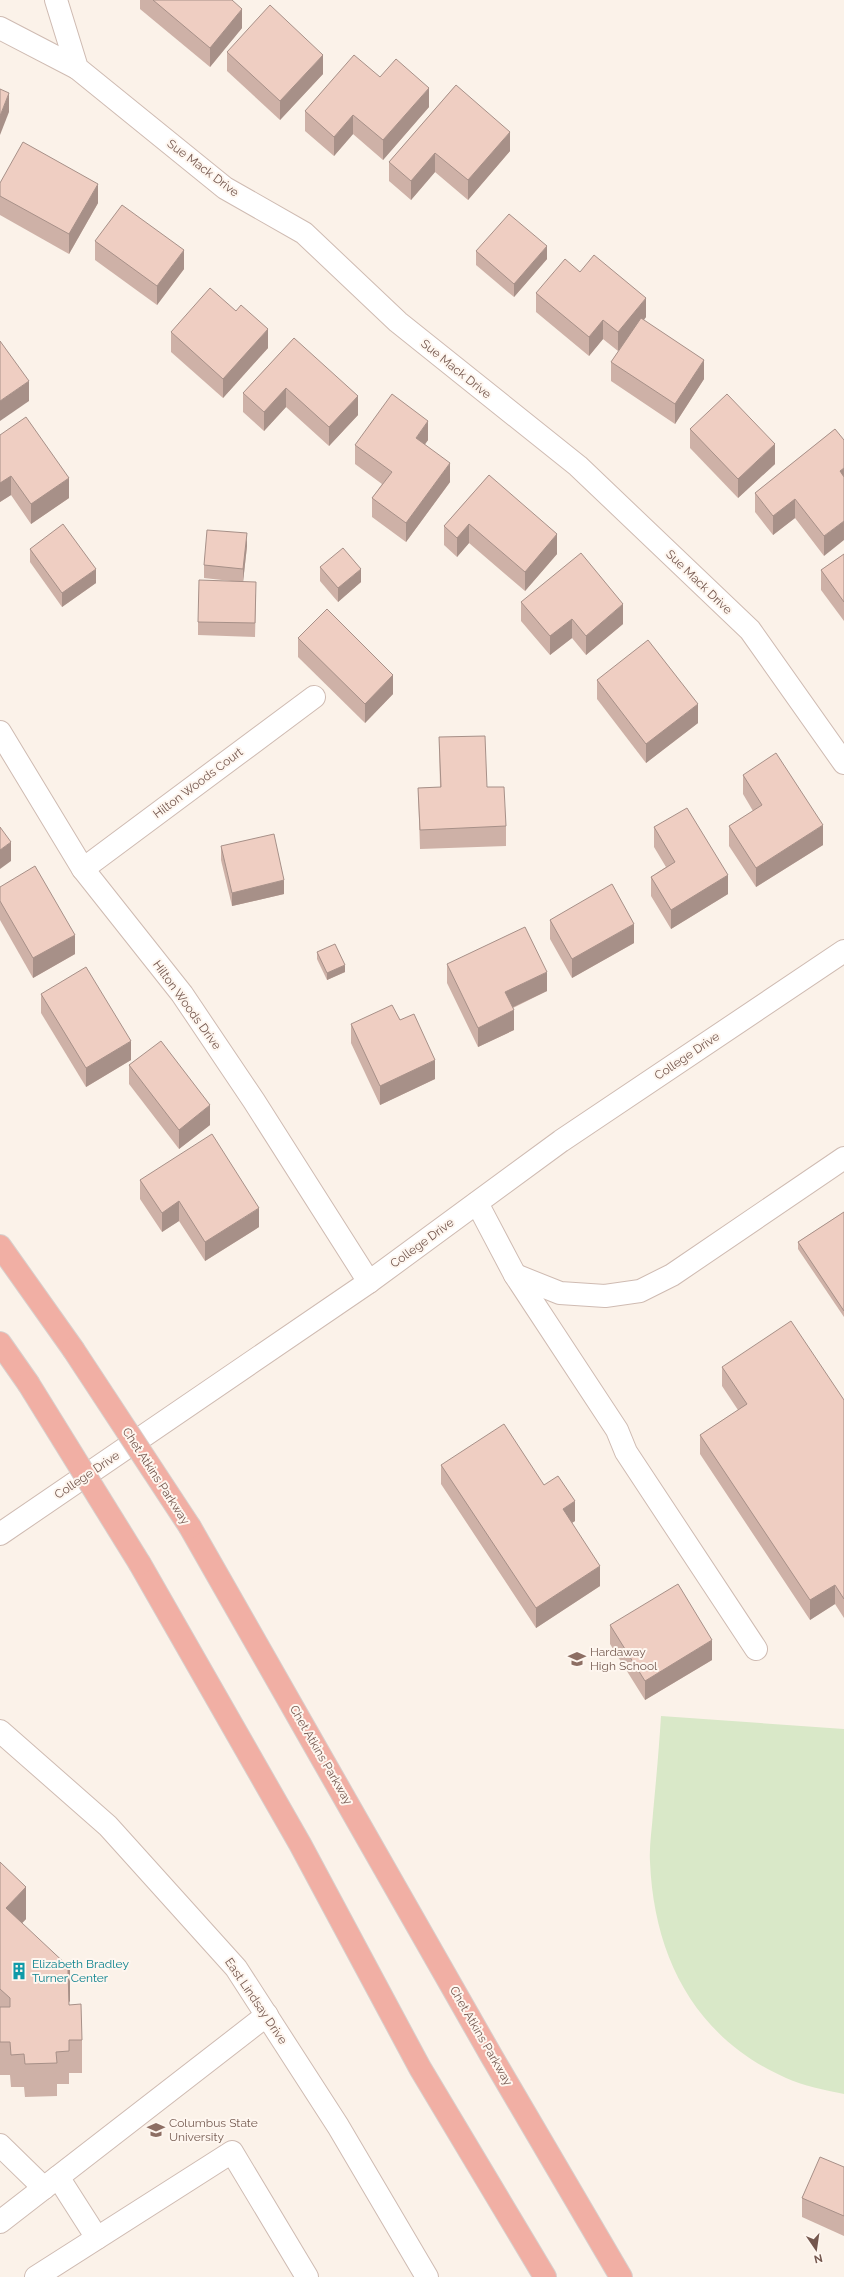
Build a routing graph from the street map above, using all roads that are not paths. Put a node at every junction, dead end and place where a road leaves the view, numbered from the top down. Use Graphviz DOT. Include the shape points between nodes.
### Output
graph roads {
  1 [pos="56,0"];
  2 [pos="0,28"];
  3 [pos="77,68"];
  4 [pos="314,697"];
  5 [pos="0,732"];
  6 [pos="844,762"];
  7 [pos="83,869"];
  8 [pos="844,951"];
  9 [pos="844,1158"];
  10 [pos="476,1203"];
  11 [pos="0,1246"];
  12 [pos="515,1275"];
  13 [pos="369,1282"];
  14 [pos="0,1343"];
  15 [pos="0,1534"];
  16 [pos="756,1649"];
  17 [pos="2,1736"];
  18 [pos="267,2015"];
  19 [pos="0,2145"];
  20 [pos="51,2183"];
  21 [pos="0,2222"];
  22 [pos="97,2238"];
  23 [pos="599,2240"];
  24 [pos="36,2277"];
  25 [pos="307,2277"];
  26 [pos="428,2277"];
  27 [pos="545,2277"];
  28 [pos="621,2277"];
  29 [pos="628,2277"];
  1 -- 3 [label="street"];
  2 -- 3 [label="street, Sue Mack Drive"];
  3 -- 6 [label="street, Sue Mack Drive" via="225,188 304,233 398,322 578,466 750,630"];
  4 -- 7 [label="street, Hilton Woods Court"];
  5 -- 7 [label="street, Hilton Woods Drive"];
  7 -- 13 [label="street, Hilton Woods Drive" via="182,994 254,1101"];
  8 -- 10 [label="street, College Drive" via="561,1141"];
  9 -- 12 [label="street" via="672,1275 640,1291 605,1296 560,1293"];
  10 -- 12 [label="street"];
  10 -- 13 [label="street, College Drive"];
  11 -- 23 [label="highway, Chet Atkins Parkway, bridge" via="73,1349 190,1527"];
  12 -- 16 [label="street" via="617,1430 626,1452"];
  13 -- 15 [label="street, College Drive"];
  14 -- 27 [label="highway, bridge" via="140,1564 300,1844 420,2068"];
  17 -- 18 [label="street, East Lindsay Drive" via="108,1826 236,1968"];
  18 -- 20 [label="street"];
  18 -- 26 [label="street, East Lindsay Drive" via="338,2126"];
  19 -- 20 [label="street"];
  20 -- 21 [label="street"];
  20 -- 22 [label="street"];
  22 -- 24 [label="street"];
  22 -- 25 [label="street" via="232,2152"];
  23 -- 28 [label="highway, Chet Atkins Parkway"];
  23 -- 29 [label="highway"];
}
